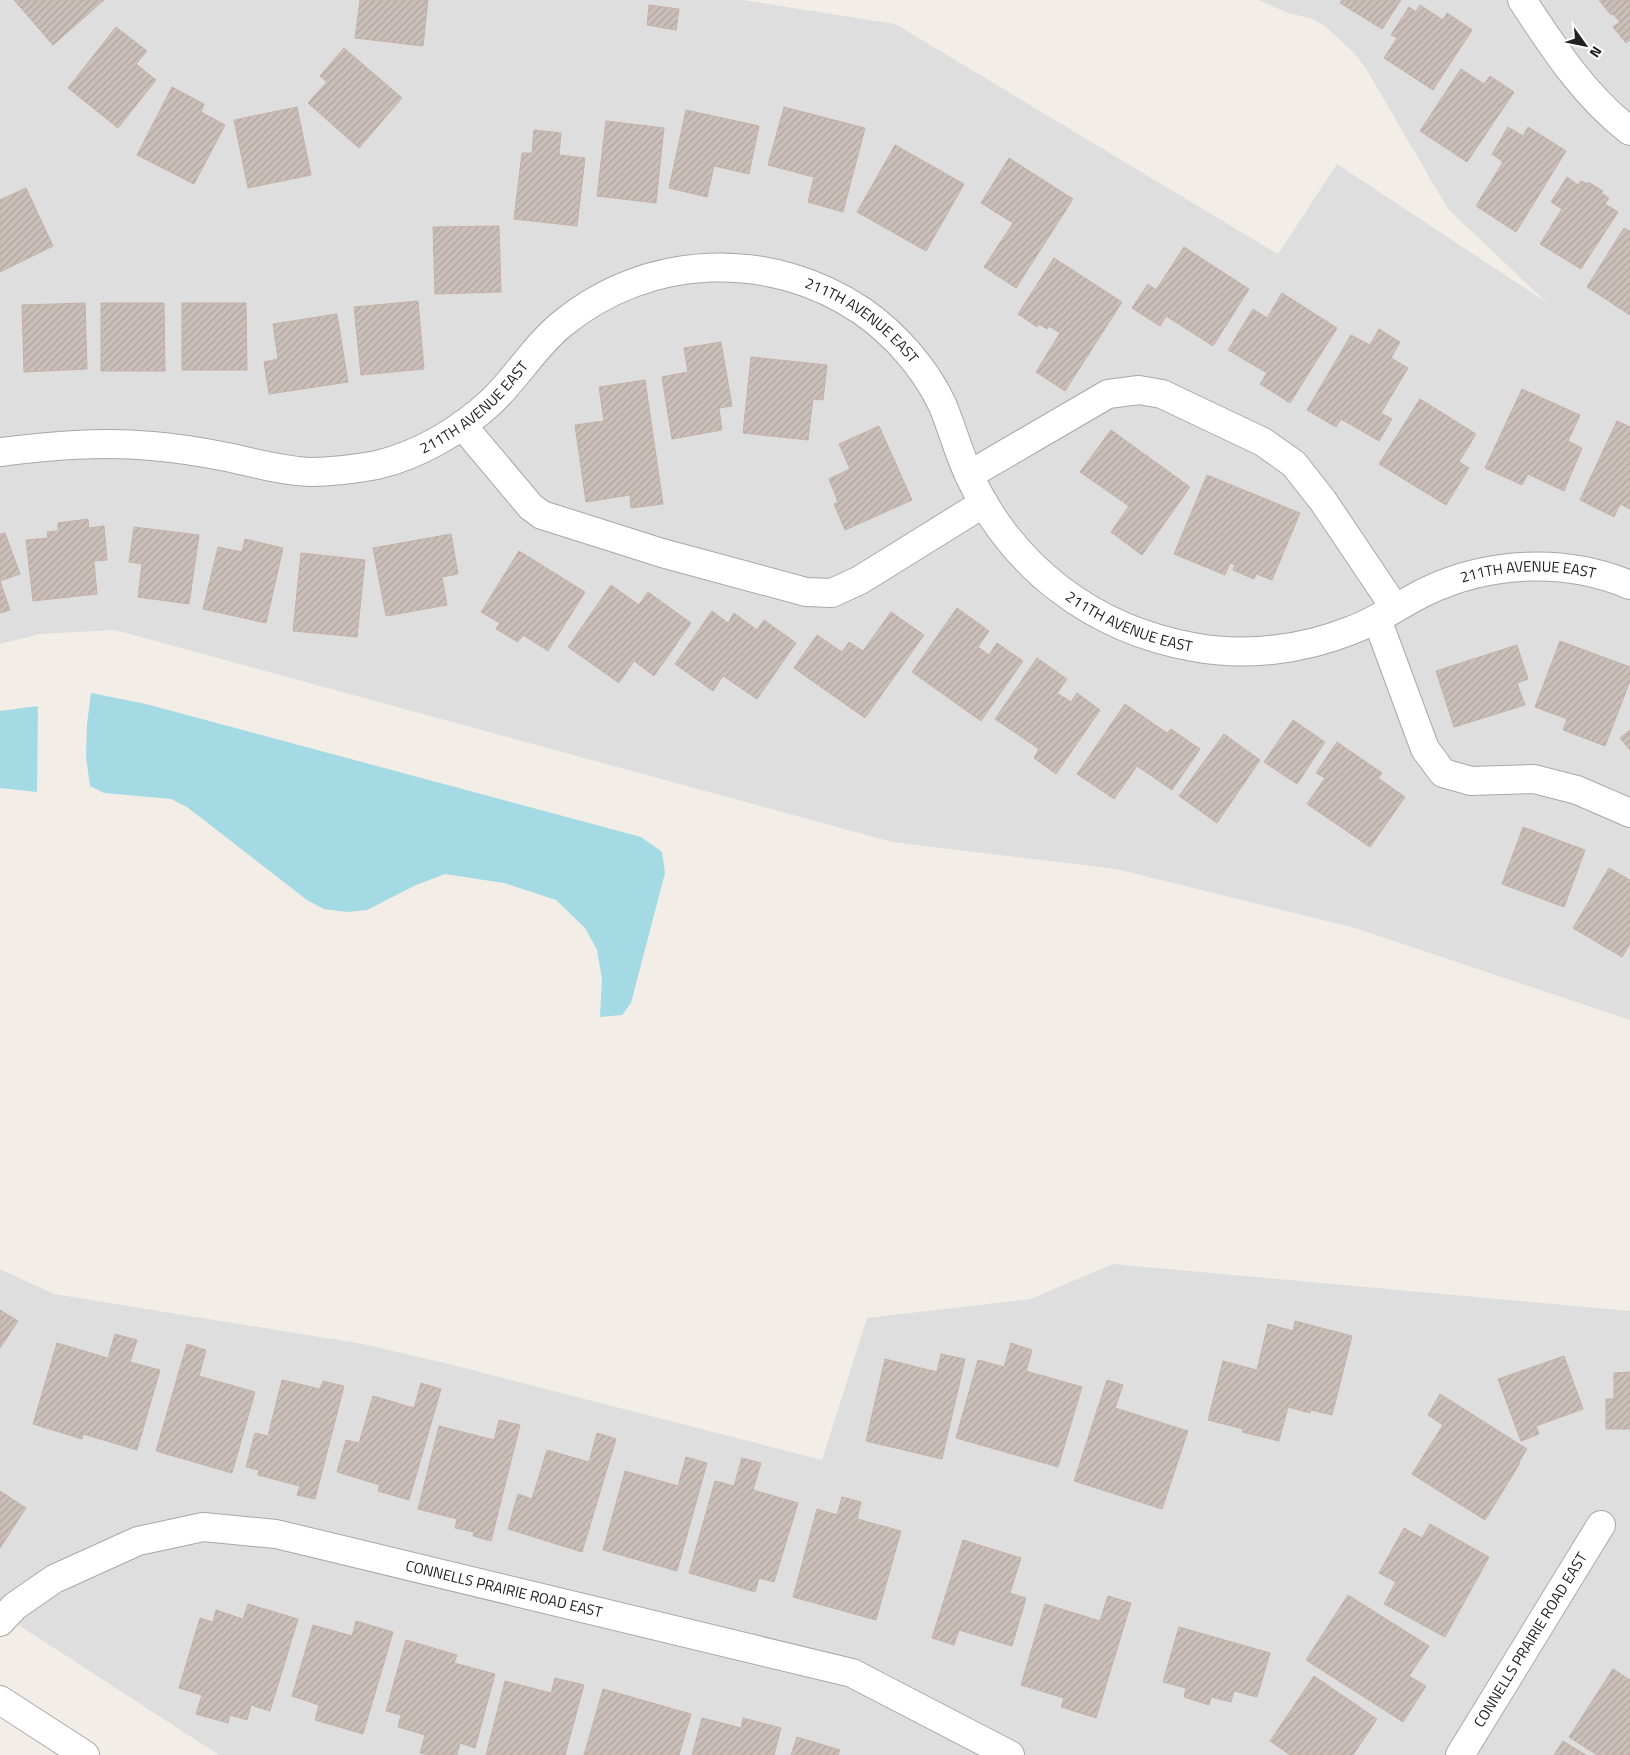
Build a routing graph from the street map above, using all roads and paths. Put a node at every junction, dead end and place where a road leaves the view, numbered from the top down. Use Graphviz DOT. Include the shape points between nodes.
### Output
graph roads {
  1 [pos="1522,0"];
  2 [pos="1630,131"];
  3 [pos="462,426"];
  4 [pos="0,452"];
  5 [pos="969,475"];
  6 [pos="984,503"];
  7 [pos="1630,586"];
  8 [pos="1386,614"];
  9 [pos="1630,814"];
  10 [pos="1601,1525"];
  11 [pos="0,1622"];
  12 [pos="0,1700"];
  13 [pos="84,1755"];
  14 [pos="1010,1755"];
  15 [pos="1460,1755"];
  1 -- 2 [label="street" via="1562,61 1609,115"];
  3 -- 4 [label="street, 211TH AVENUE EAST" via="427,447 382,464 349,470 310,472 151,446 68,444"];
  3 -- 5 [label="street, 211TH AVENUE EAST" via="493,400 560,325 592,302 622,286 672,271 710,266 749,268 800,280 827,291 865,313 900,344 942,404"];
  3 -- 6 [label="street" via="531,507 542,515 662,553 806,592 832,593 860,580"];
  5 -- 6 [label="street, 211TH AVENUE EAST"];
  5 -- 8 [label="street" via="1108,394 1139,390 1162,394 1263,442 1294,464 1323,500"];
  6 -- 8 [label="street, 211TH AVENUE EAST" via="1010,542 1042,575 1075,601 1120,626 1164,642 1231,652 1273,650 1319,642"];
  7 -- 8 [label="street, 211TH AVENUE EAST" via="1576,569 1528,566 1490,570 1452,580"];
  8 -- 9 [label="street" via="1425,749 1443,773 1471,781 1534,779 1577,790"];
  10 -- 15 [label="street, CONNELLS PRAIRIE ROAD EAST"];
  11 -- 14 [label="street, CONNELLS PRAIRIE ROAD EAST" via="15,1606 54,1579 138,1541 203,1527 276,1534 852,1673"];
  12 -- 13 [label="street"];
}
